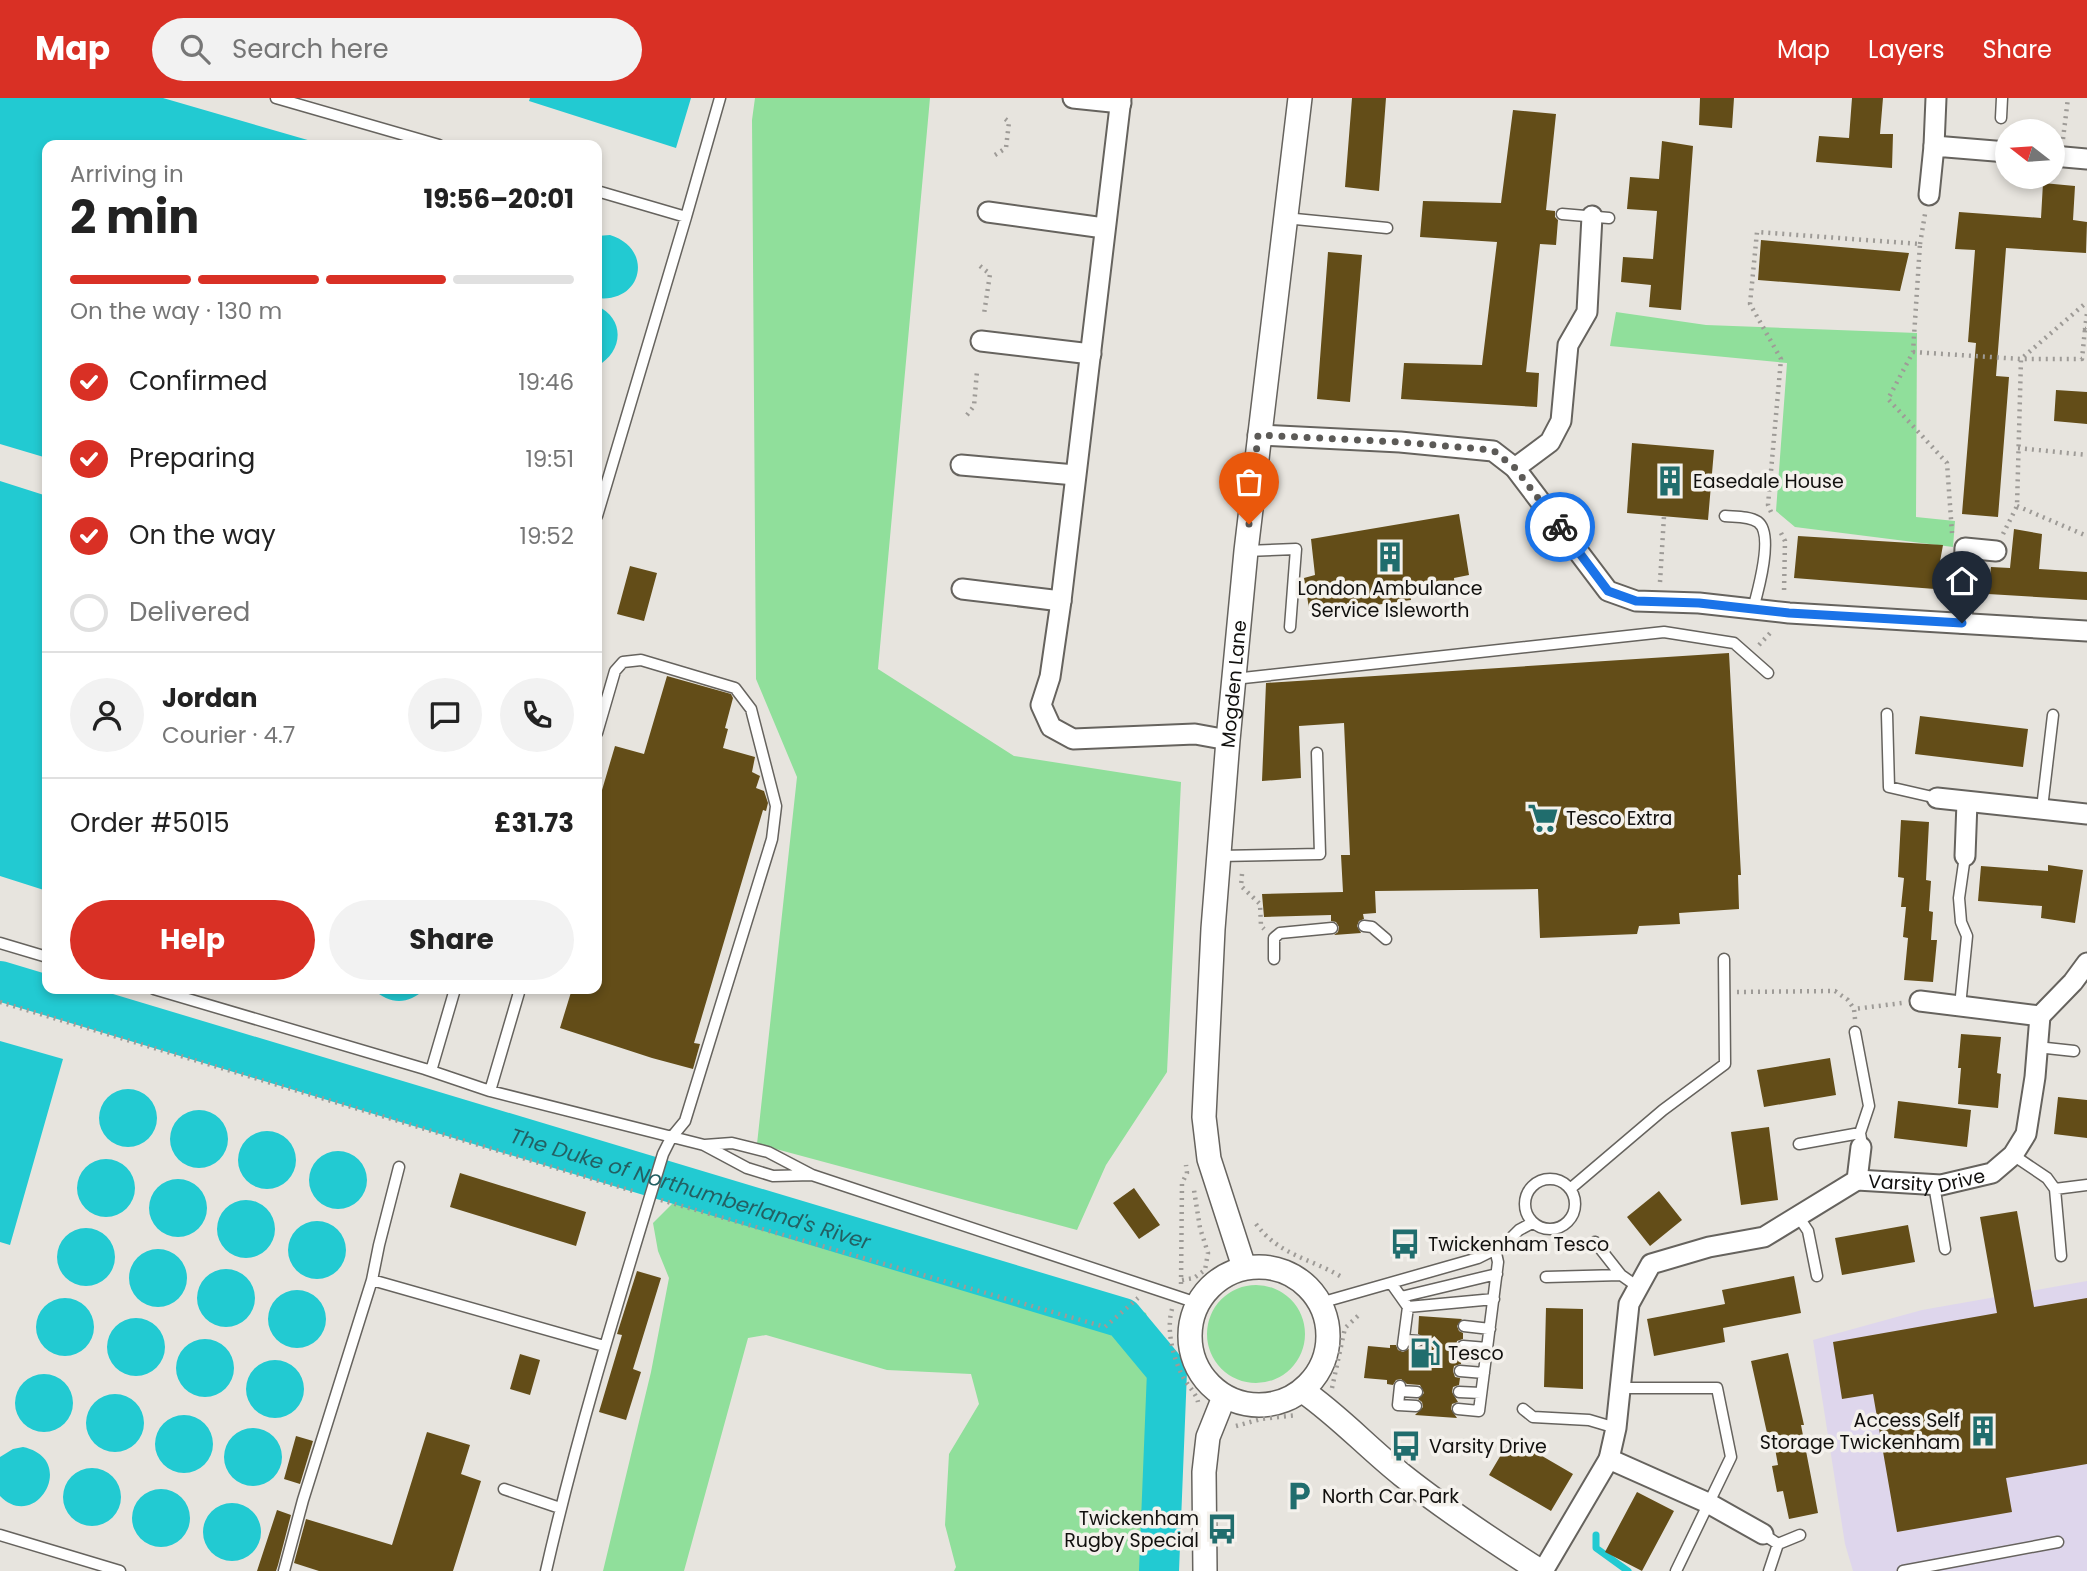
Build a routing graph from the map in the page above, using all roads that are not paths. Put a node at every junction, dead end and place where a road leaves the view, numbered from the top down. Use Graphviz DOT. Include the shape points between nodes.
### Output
graph roads {
  1 [pos="276,98"];
  2 [pos="720,98"];
  3 [pos="1073,98"];
  4 [pos="1300,98"];
  5 [pos="1936,98"];
  6 [pos="2002,98"];
  7 [pos="1121,100"];
  8 [pos="2001,118"];
  9 [pos="422,140"];
  10 [pos="1934,146"];
  11 [pos="1995,151"];
  12 [pos="2065,158"];
  13 [pos="2087,159"];
  14 [pos="602,192"];
  15 [pos="1929,195"];
  16 [pos="988,212"];
  17 [pos="1562,214"];
  18 [pos="686,217"];
  19 [pos="1600,217"];
  20 [pos="1285,218"];
  21 [pos="1104,228"];
  22 [pos="1387,228"];
  23 [pos="981,341"];
  24 [pos="1091,354"];
  25 [pos="1258,435"];
  26 [pos="961,465"];
  27 [pos="1515,468"];
  28 [pos="1075,475"];
  29 [pos="602,499"];
  30 [pos="1725,516"];
  31 [pos="1246,551"];
  32 [pos="1996,551"];
  33 [pos="962,589"];
  34 [pos="1061,601"];
  35 [pos="1754,609"];
  36 [pos="1962,623"];
  37 [pos="1290,627"];
  38 [pos="2087,631"];
  39 [pos="1768,673"];
  40 [pos="1234,679"];
  41 [pos="1887,714"];
  42 [pos="2053,715"];
  43 [pos="602,716"];
  44 [pos="1228,740"];
  45 [pos="1317,753"];
  46 [pos="1937,798"];
  47 [pos="1967,803"];
  48 [pos="2042,808"];
  49 [pos="2087,814"];
  50 [pos="1219,856"];
  51 [pos="1965,856"];
  52 [pos="1364,926"];
  53 [pos="1332,928"];
  54 [pos="1386,939"];
  55 [pos="0,943"];
  56 [pos="42,956"];
  57 [pos="1274,959"];
  58 [pos="1724,959"];
  59 [pos="2087,963"];
  60 [pos="171,994"];
  61 [pos="454,994"];
  62 [pos="519,994"];
  63 [pos="1920,1001"];
  64 [pos="1959,1006"];
  65 [pos="2040,1016"];
  66 [pos="1855,1032"];
  67 [pos="2037,1047"];
  68 [pos="2074,1051"];
  69 [pos="431,1071"];
  70 [pos="490,1091"];
  71 [pos="671,1138"];
  72 [pos="1861,1140"];
  73 [pos="1799,1144"];
  74 [pos="704,1145"];
  75 [pos="2013,1155"];
  76 [pos="399,1167"];
  77 [pos="812,1175"];
  78 [pos="1857,1180"];
  79 [pos="1934,1185"];
  80 [pos="2087,1185"];
  81 [pos="2055,1188"];
  82 [pos="1570,1189"];
  83 [pos="1798,1216"];
  84 [pos="1532,1223"];
  85 [pos="1595,1242"];
  86 [pos="1495,1249"];
  87 [pos="1945,1249"];
  88 [pos="2061,1256"];
  89 [pos="1244,1267"];
  90 [pos="1497,1274"];
  91 [pos="1620,1275"];
  92 [pos="1817,1276"];
  93 [pos="1546,1277"];
  94 [pos="372,1280"];
  95 [pos="1391,1283"];
  96 [pos="1638,1287"];
  97 [pos="1401,1297"];
  98 [pos="1493,1299"];
  99 [pos="1197,1303"];
  100 [pos="1320,1303"];
  101 [pos="1408,1307"];
  102 [pos="1406,1322"];
  103 [pos="1419,1323"];
  104 [pos="1464,1326"];
  105 [pos="1490,1329"];
  106 [pos="1418,1341"];
  107 [pos="604,1346"];
  108 [pos="1463,1346"];
  109 [pos="1487,1348"];
  110 [pos="1460,1371"];
  111 [pos="1483,1373"];
  112 [pos="1620,1388"];
  113 [pos="1303,1391"];
  114 [pos="1417,1392"];
  115 [pos="1459,1392"];
  116 [pos="1481,1393"];
  117 [pos="1224,1396"];
  118 [pos="1416,1406"];
  119 [pos="1458,1409"];
  120 [pos="1522,1409"];
  121 [pos="1616,1428"];
  122 [pos="1609,1459"];
  123 [pos="504,1489"];
  124 [pos="1708,1503"];
  125 [pos="560,1508"];
  126 [pos="0,1535"];
  127 [pos="1800,1535"];
  128 [pos="1770,1539"];
  129 [pos="2057,1542"];
  130 [pos="120,1571"];
  131 [pos="284,1571"];
  132 [pos="546,1571"];
  133 [pos="1205,1571"];
  134 [pos="1541,1571"];
  135 [pos="1676,1571"];
  136 [pos="1769,1571"];
  137 [pos="1903,1571"];
  1 -- 9 [label="lane"];
  2 -- 18 [label="lane"];
  3 -- 7 [label="street"];
  4 -- 20 [label="street, Mogden Lane"];
  5 -- 10 [label="street"];
  6 -- 8 [label="lane"];
  7 -- 21 [label="street"];
  10 -- 11 [label="street"];
  10 -- 15 [label="street"];
  12 -- 13 [label="street"];
  14 -- 18 [label="lane"];
  16 -- 21 [label="street"];
  17 -- 19 [label="lane"];
  18 -- 29 [label="lane"];
  19 -- 27 [label="street" via="1587,312 1568,345 1561,421 1550,442"];
  20 -- 22 [label="lane"];
  20 -- 25 [label="street, Mogden Lane"];
  21 -- 24 [label="street"];
  23 -- 24 [label="street"];
  24 -- 28 [label="street"];
  25 -- 27 [label="street" via="1493,450"];
  25 -- 31 [label="street, Mogden Lane"];
  26 -- 28 [label="street"];
  27 -- 35 [label="street" via="1608,591 1636,601"];
  28 -- 34 [label="street"];
  30 -- 35 [label="lane" via="1751,519 1760,523 1766,534"];
  31 -- 37 [label="lane" via="1296,549"];
  31 -- 40 [label="street, Mogden Lane"];
  32 -- 36 [label="street" via="1965,548"];
  33 -- 34 [label="street"];
  34 -- 44 [label="street" via="1051,677 1041,705 1051,727 1073,738 1195,734"];
  35 -- 36 [label="street"];
  36 -- 38 [label="street"];
  39 -- 40 [label="lane" via="1734,643 1664,632"];
  40 -- 44 [label="street, Mogden Lane"];
  41 -- 46 [label="lane" via="1889,788"];
  42 -- 48 [label="lane"];
  43 -- 71 [label="lane" via="615,671 623,662 641,660 735,688 751,709 776,806 772,839 685,1121"];
  44 -- 50 [label="street, Mogden Lane"];
  45 -- 50 [label="lane" via="1320,854"];
  46 -- 47 [label="street"];
  47 -- 48 [label="street"];
  47 -- 51 [label="street"];
  48 -- 49 [label="street"];
  50 -- 89 [label="street, Mogden Lane" via="1205,1116 1209,1159"];
  51 -- 64 [label="lane" via="1959,898 1967,936"];
  52 -- 54 [label="lane"];
  53 -- 57 [label="lane" via="1280,933 1274,938"];
  55 -- 56 [label="lane"];
  58 -- 82 [label="lane" via="1725,1064"];
  59 -- 65 [label="street"];
  60 -- 69 [label="lane"];
  61 -- 69 [label="lane"];
  62 -- 70 [label="lane"];
  63 -- 64 [label="street"];
  64 -- 65 [label="street"];
  65 -- 67 [label="street, Varsity Drive"];
  66 -- 72 [label="lane" via="1869,1106"];
  67 -- 68 [label="lane"];
  67 -- 75 [label="street, Varsity Drive" via="2026,1134"];
  69 -- 70 [label="lane"];
  70 -- 71 [label="lane"];
  71 -- 74 [label="lane"];
  71 -- 107 [label="lane"];
  72 -- 73 [label="lane"];
  72 -- 78 [label="street, Varsity Drive"];
  74 -- 77 [label="lane" via="732,1143 768,1152"];
  74 -- 77 [label="lane" via="773,1176"];
  75 -- 79 [label="street, Varsity Drive" via="1992,1173"];
  75 -- 81 [label="lane"];
  76 -- 94 [label="lane"];
  77 -- 99 [label="lane"];
  78 -- 79 [label="street, Varsity Drive"];
  78 -- 83 [label="street, Varsity Drive"];
  79 -- 87 [label="lane"];
  80 -- 81 [label="lane"];
  81 -- 88 [label="lane"];
  82 -- 84 [label="lane" via="1575,1209 1568,1222 1544,1229"];
  82 -- 84 [label="lane" via="1558,1180 1541,1180 1531,1187 1525,1212"];
  83 -- 92 [label="lane" via="1808,1231"];
  83 -- 96 [label="street, Varsity Drive" via="1764,1237 1651,1264"];
  84 -- 86 [label="lane"];
  85 -- 91 [label="lane"];
  86 -- 90 [label="lane"];
  86 -- 95 [label="lane"];
  89 -- 99 [label="street" via="1225,1276"];
  89 -- 100 [label="street" via="1289,1273"];
  90 -- 97 [label="lane"];
  90 -- 98 [label="lane"];
  91 -- 93 [label="lane"];
  91 -- 96 [label="lane"];
  94 -- 107 [label="lane"];
  94 -- 131 [label="lane"];
  95 -- 97 [label="lane"];
  95 -- 100 [label="lane"];
  96 -- 112 [label="street, Varsity Drive" via="1629,1304"];
  97 -- 101 [label="lane"];
  98 -- 101 [label="lane"];
  98 -- 105 [label="lane"];
  99 -- 117 [label="street" via="1190,1328 1191,1348 1208,1384"];
  100 -- 113 [label="street" via="1328,1325 1328,1350 1319,1372"];
  101 -- 102 [label="lane"];
  102 -- 103 [label="lane"];
  102 -- 106 [label="lane" via="1403,1343"];
  104 -- 105 [label="lane"];
  105 -- 109 [label="lane"];
  107 -- 125 [label="lane"];
  108 -- 109 [label="lane"];
  109 -- 111 [label="lane"];
  110 -- 111 [label="lane"];
  111 -- 116 [label="lane"];
  112 -- 121 [label="street, Varsity Drive"];
  112 -- 124 [label="lane" via="1717,1388 1731,1457"];
  113 -- 117 [label="street" via="1265,1406 1243,1405"];
  113 -- 134 [label="street" via="1401,1474"];
  114 -- 118 [label="lane" via="1400,1388 1398,1405"];
  115 -- 116 [label="lane"];
  116 -- 119 [label="lane" via="1479,1411"];
  117 -- 133 [label="street" via="1208,1437 1204,1472"];
  120 -- 121 [label="lane" via="1533,1417 1589,1420"];
  121 -- 122 [label="street, Varsity Drive"];
  122 -- 124 [label="street"];
  122 -- 134 [label="street, Varsity Drive"];
  123 -- 125 [label="lane"];
  124 -- 128 [label="street"];
  124 -- 135 [label="lane"];
  125 -- 132 [label="lane"];
  126 -- 130 [label="lane"];
  127 -- 128 [label="lane"];
  128 -- 136 [label="lane"];
  129 -- 137 [label="lane"];
}
